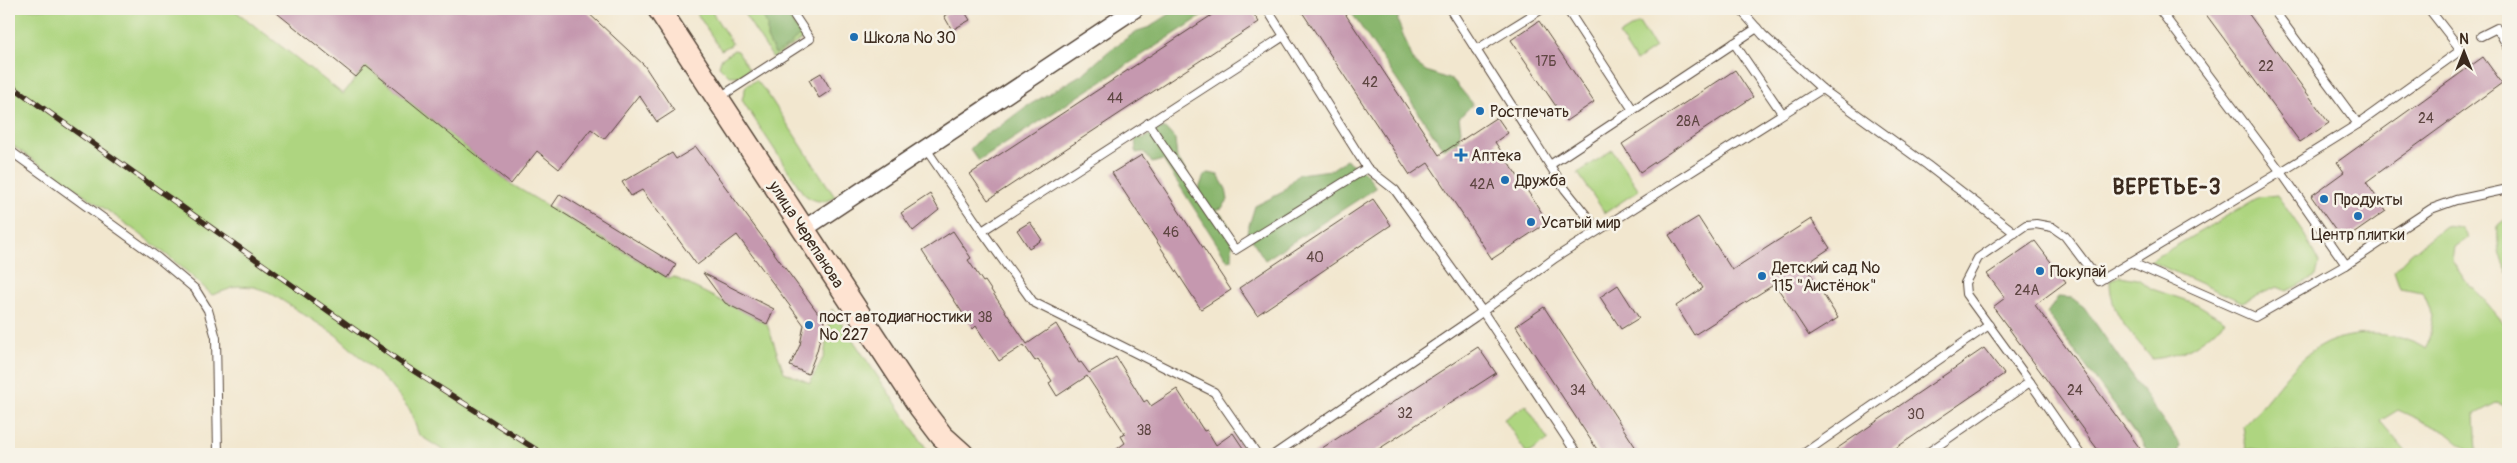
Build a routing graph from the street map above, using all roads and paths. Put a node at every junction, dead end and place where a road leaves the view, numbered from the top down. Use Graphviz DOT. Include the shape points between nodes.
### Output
graph roads {
  1 [pos="659,9"];
  2 [pos="790,9"];
  3 [pos="1135,9"];
  4 [pos="1267,9"];
  5 [pos="1450,9"];
  6 [pos="1542,9"];
  7 [pos="1566,9"];
  8 [pos="1740,9"];
  9 [pos="2159,9"];
  10 [pos="2273,9"];
  11 [pos="2429,9"];
  12 [pos="1757,28"];
  13 [pos="1284,36"];
  14 [pos="2481,36"];
  15 [pos="1734,43"];
  16 [pos="2508,48"];
  17 [pos="1476,50"];
  18 [pos="1822,89"];
  19 [pos="718,98"];
  20 [pos="1633,110"];
  21 [pos="1782,113"];
  22 [pos="1148,122"];
  23 [pos="2358,124"];
  24 [pos="926,149"];
  25 [pos="9,150"];
  26 [pos="1550,166"];
  27 [pos="1367,168"];
  28 [pos="2281,172"];
  29 [pos="2508,188"];
  30 [pos="804,229"];
  31 [pos="1598,230"];
  32 [pos="982,231"];
  33 [pos="2014,233"];
  34 [pos="2130,262"];
  35 [pos="2346,264"];
  36 [pos="1483,311"];
  37 [pos="1989,325"];
  38 [pos="2030,382"];
  39 [pos="218,454"];
  40 [pos="962,454"];
  41 [pos="1257,454"];
  42 [pos="1275,454"];
  43 [pos="1577,454"];
  44 [pos="1803,454"];
  45 [pos="1926,454"];
  46 [pos="2080,454"];
  1 -- 19 [label="main road, улица Черепанова"];
  2 -- 19 [label="lane" via="810,39"];
  3 -- 24 [label="street"];
  4 -- 13 [label="lane"];
  5 -- 17 [label="lane"];
  6 -- 17 [label="lane"];
  7 -- 20 [label="lane"];
  8 -- 12 [label="lane"];
  9 -- 28 [label="lane"];
  10 -- 23 [label="lane"];
  11 -- 23 [label="lane" via="2461,50"];
  12 -- 15 [label="lane"];
  12 -- 18 [label="lane"];
  13 -- 22 [label="lane"];
  13 -- 27 [label="lane"];
  14 -- 16 [label="lane" via="2497,28"];
  15 -- 20 [label="lane"];
  15 -- 21 [label="lane"];
  17 -- 26 [label="lane"];
  18 -- 21 [label="lane"];
  18 -- 33 [label="lane"];
  19 -- 30 [label="main road, улица Черепанова"];
  20 -- 26 [label="lane"];
  21 -- 31 [label="lane"];
  22 -- 27 [label="lane" via="1235,250"];
  22 -- 32 [label="lane"];
  23 -- 28 [label="lane"];
  24 -- 30 [label="street"];
  24 -- 32 [label="lane"];
  25 -- 39 [label="lane" via="196,289 208,310 216,338"];
  26 -- 31 [label="lane"];
  27 -- 36 [label="lane" via="1395,190"];
  28 -- 34 [label="lane"];
  28 -- 35 [label="lane"];
  29 -- 35 [label="lane" via="2430,209"];
  30 -- 40 [label="main road, улица Черепанова" via="920,407 942,436"];
  31 -- 36 [label="lane"];
  32 -- 41 [label="lane" via="1033,302 1214,392"];
  33 -- 34 [label="lane" via="2026,225 2052,227 2065,236 2099,281"];
  33 -- 37 [label="lane" via="1978,258 1964,283 1966,294"];
  34 -- 35 [label="lane" via="2255,317"];
  36 -- 42 [label="lane"];
  36 -- 43 [label="lane"];
  37 -- 38 [label="lane"];
  37 -- 44 [label="lane"];
  38 -- 45 [label="lane"];
  38 -- 46 [label="lane"];
}
